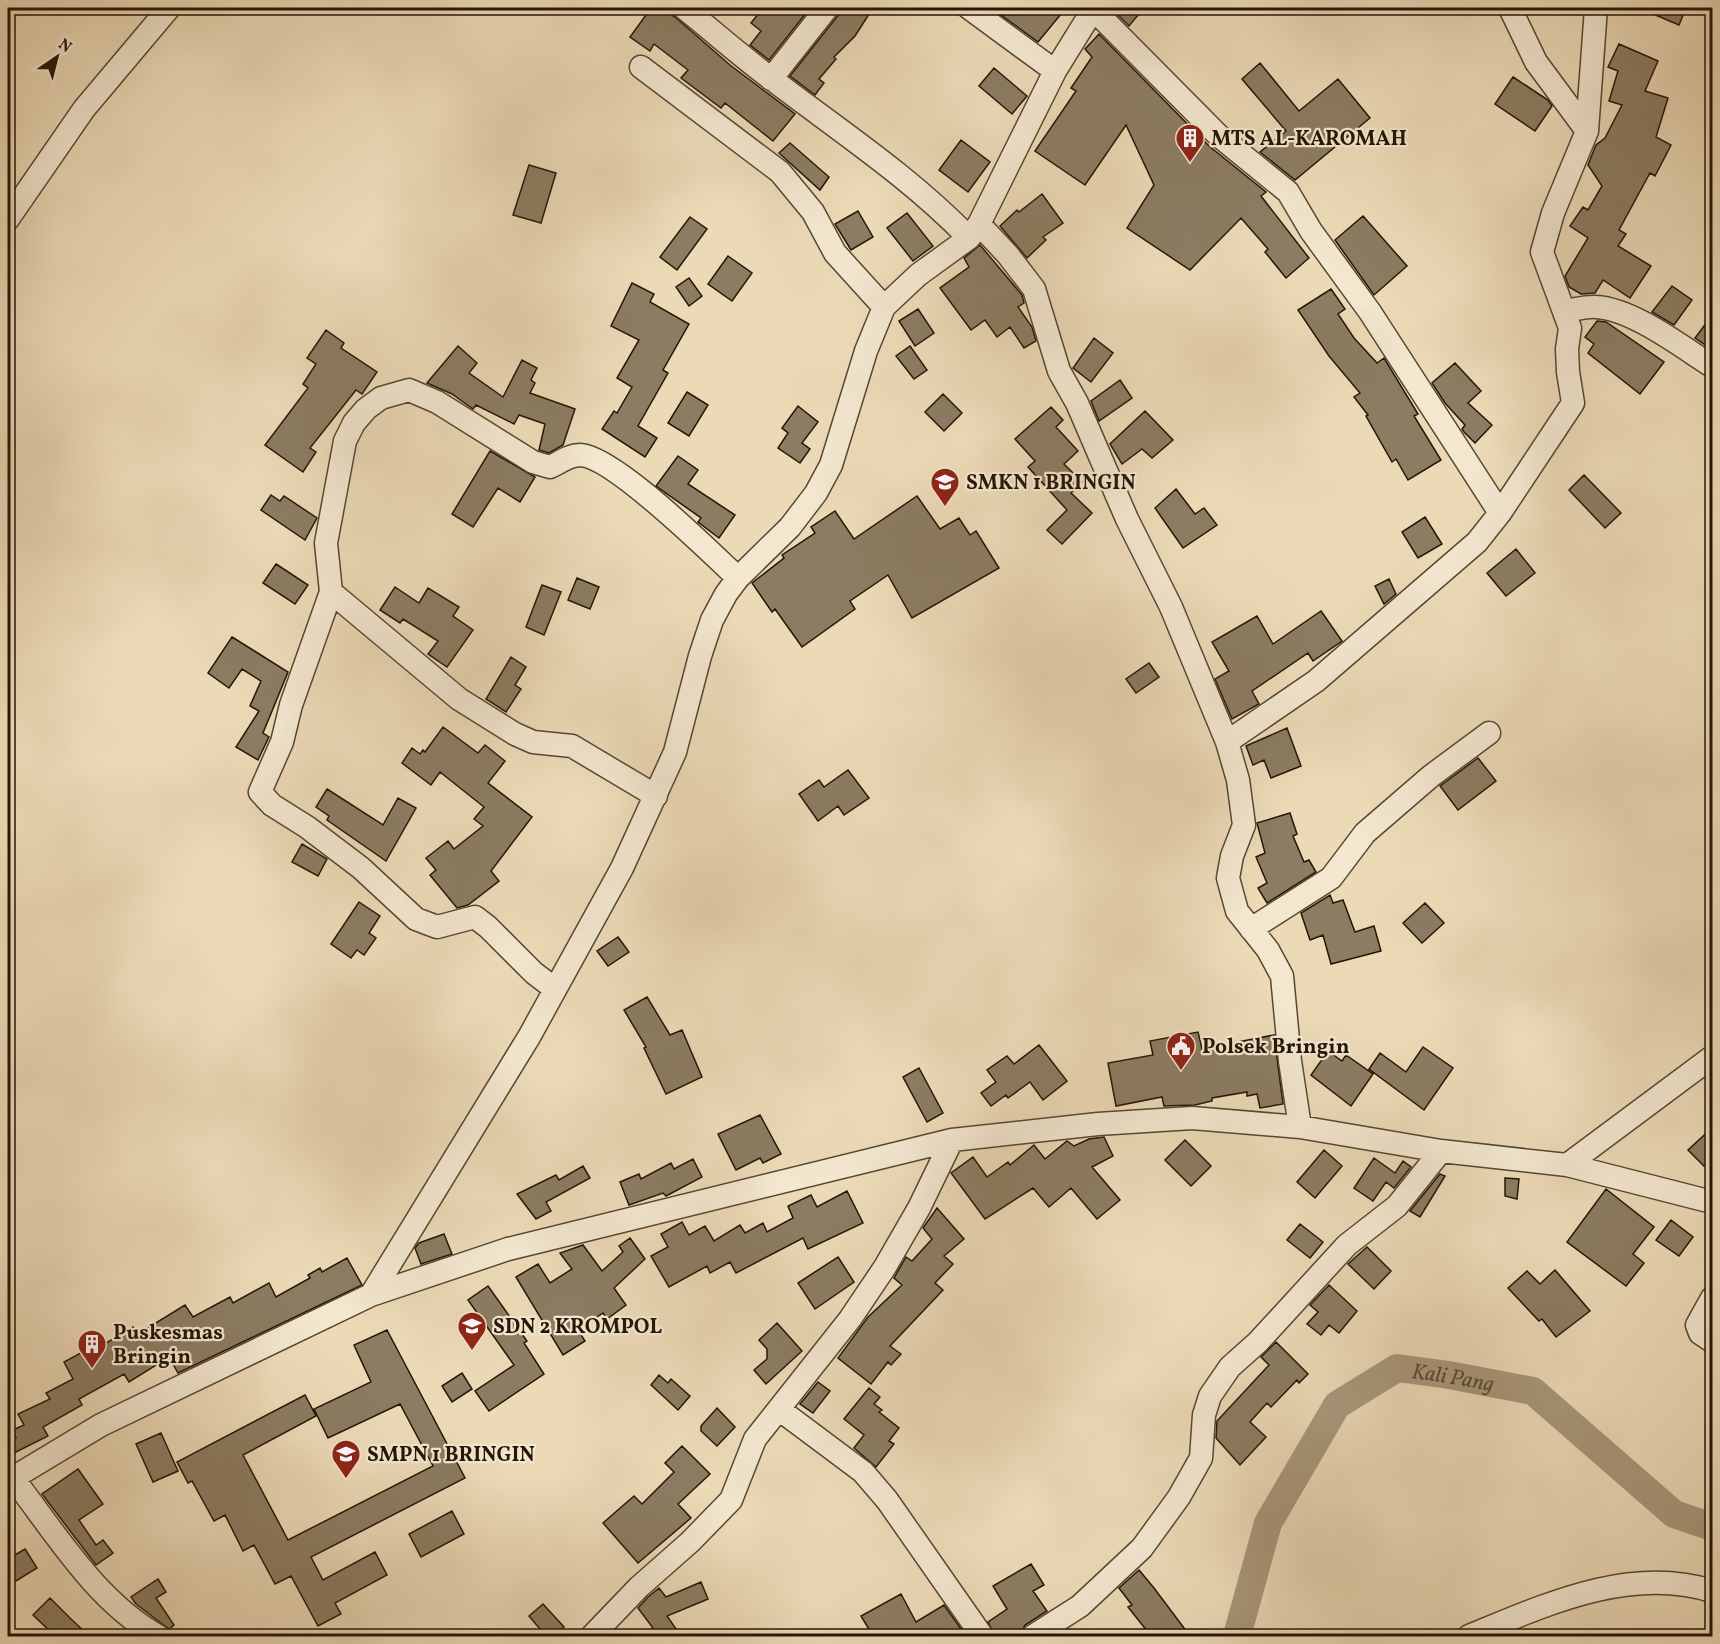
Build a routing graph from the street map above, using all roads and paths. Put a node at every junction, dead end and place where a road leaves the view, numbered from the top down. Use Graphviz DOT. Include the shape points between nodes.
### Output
graph roads {
  1 [pos="169,8"];
  2 [pos="684,8"];
  3 [pos="827,8"];
  4 [pos="969,8"];
  5 [pos="1094,8"];
  6 [pos="1510,8"];
  7 [pos="1596,8"];
  8 [pos="640,67"];
  9 [pos="1055,71"];
  10 [pos="771,79"];
  11 [pos="1587,131"];
  12 [pos="8,219"];
  13 [pos="974,231"];
  14 [pos="884,307"];
  15 [pos="1564,311"];
  16 [pos="1713,366"];
  17 [pos="1500,513"];
  18 [pos="738,578"];
  19 [pos="331,592"];
  20 [pos="1489,733"];
  21 [pos="1227,742"];
  22 [pos="656,796"];
  23 [pos="1251,929"];
  24 [pos="555,989"];
  25 [pos="1713,1057"];
  26 [pos="1300,1127"];
  27 [pos="952,1140"];
  28 [pos="1441,1151"];
  29 [pos="1567,1165"];
  30 [pos="1713,1202"];
  31 [pos="371,1295"];
  32 [pos="1713,1298"];
  33 [pos="1713,1341"];
  34 [pos="780,1410"];
  35 [pos="10,1479"];
  36 [pos="1713,1591"];
  37 [pos="158,1636"];
  38 [pos="592,1636"];
  39 [pos="982,1636"];
  40 [pos="1033,1636"];
  41 [pos="1469,1636"];
  1 -- 12 [label="street" via="84,109"];
  2 -- 10 [label="street"];
  3 -- 10 [label="street"];
  4 -- 9 [label="street"];
  5 -- 9 [label="street"];
  5 -- 17 [label="street" via="1219,136 1288,192"];
  6 -- 11 [label="street" via="1536,62"];
  7 -- 11 [label="street"];
  8 -- 14 [label="street" via="780,172 813,212 835,254"];
  9 -- 13 [label="street"];
  10 -- 13 [label="street"];
  11 -- 15 [label="street" via="1553,213 1542,252"];
  13 -- 14 [label="street"];
  13 -- 21 [label="street" via="1008,255 1034,289 1059,371 1171,607"];
  14 -- 18 [label="street" via="866,351 831,465 816,493 790,527"];
  15 -- 16 [label="street" via="1597,307 1616,312 1641,322"];
  15 -- 17 [label="street" via="1570,328 1567,361 1573,403"];
  17 -- 21 [label="street" via="1477,542 1316,681"];
  18 -- 19 [label="street" via="684,525 592,459 572,456 550,467 533,462 459,414 409,390 381,398 366,409 345,441 326,543"];
  18 -- 22 [label="street" via="712,620 675,752"];
  19 -- 22 [label="street" via="459,699 533,742 572,746"];
  19 -- 24 [label="street" via="282,742 262,785 263,799 361,868 416,920 436,927 475,917"];
  20 -- 23 [label="street" via="1365,833 1331,878"];
  21 -- 23 [label="street" via="1238,780 1244,825 1228,878 1237,911"];
  22 -- 24 [label="street" via="622,868"];
  23 -- 26 [label="street" via="1282,976"];
  24 -- 31 [label="street"];
  25 -- 29 [label="street"];
  26 -- 27 [label="street" via="1192,1118"];
  26 -- 28 [label="street"];
  27 -- 31 [label="street" via="508,1249"];
  27 -- 34 [label="street" via="885,1267"];
  28 -- 29 [label="street"];
  28 -- 40 [label="street" via="1397,1206 1347,1245 1230,1367 1210,1396 1204,1415 1201,1458 1142,1548 1080,1606"];
  29 -- 30 [label="street"];
  31 -- 35 [label="street" via="101,1425"];
  32 -- 33 [label="street" via="1697,1325 1700,1333"];
  34 -- 38 [label="street" via="755,1439 731,1500"];
  34 -- 39 [label="street" via="863,1472"];
  35 -- 37 [label="street" via="96,1584 132,1622"];
  36 -- 41 [label="street" via="1694,1585 1641,1583 1560,1599"];
}
